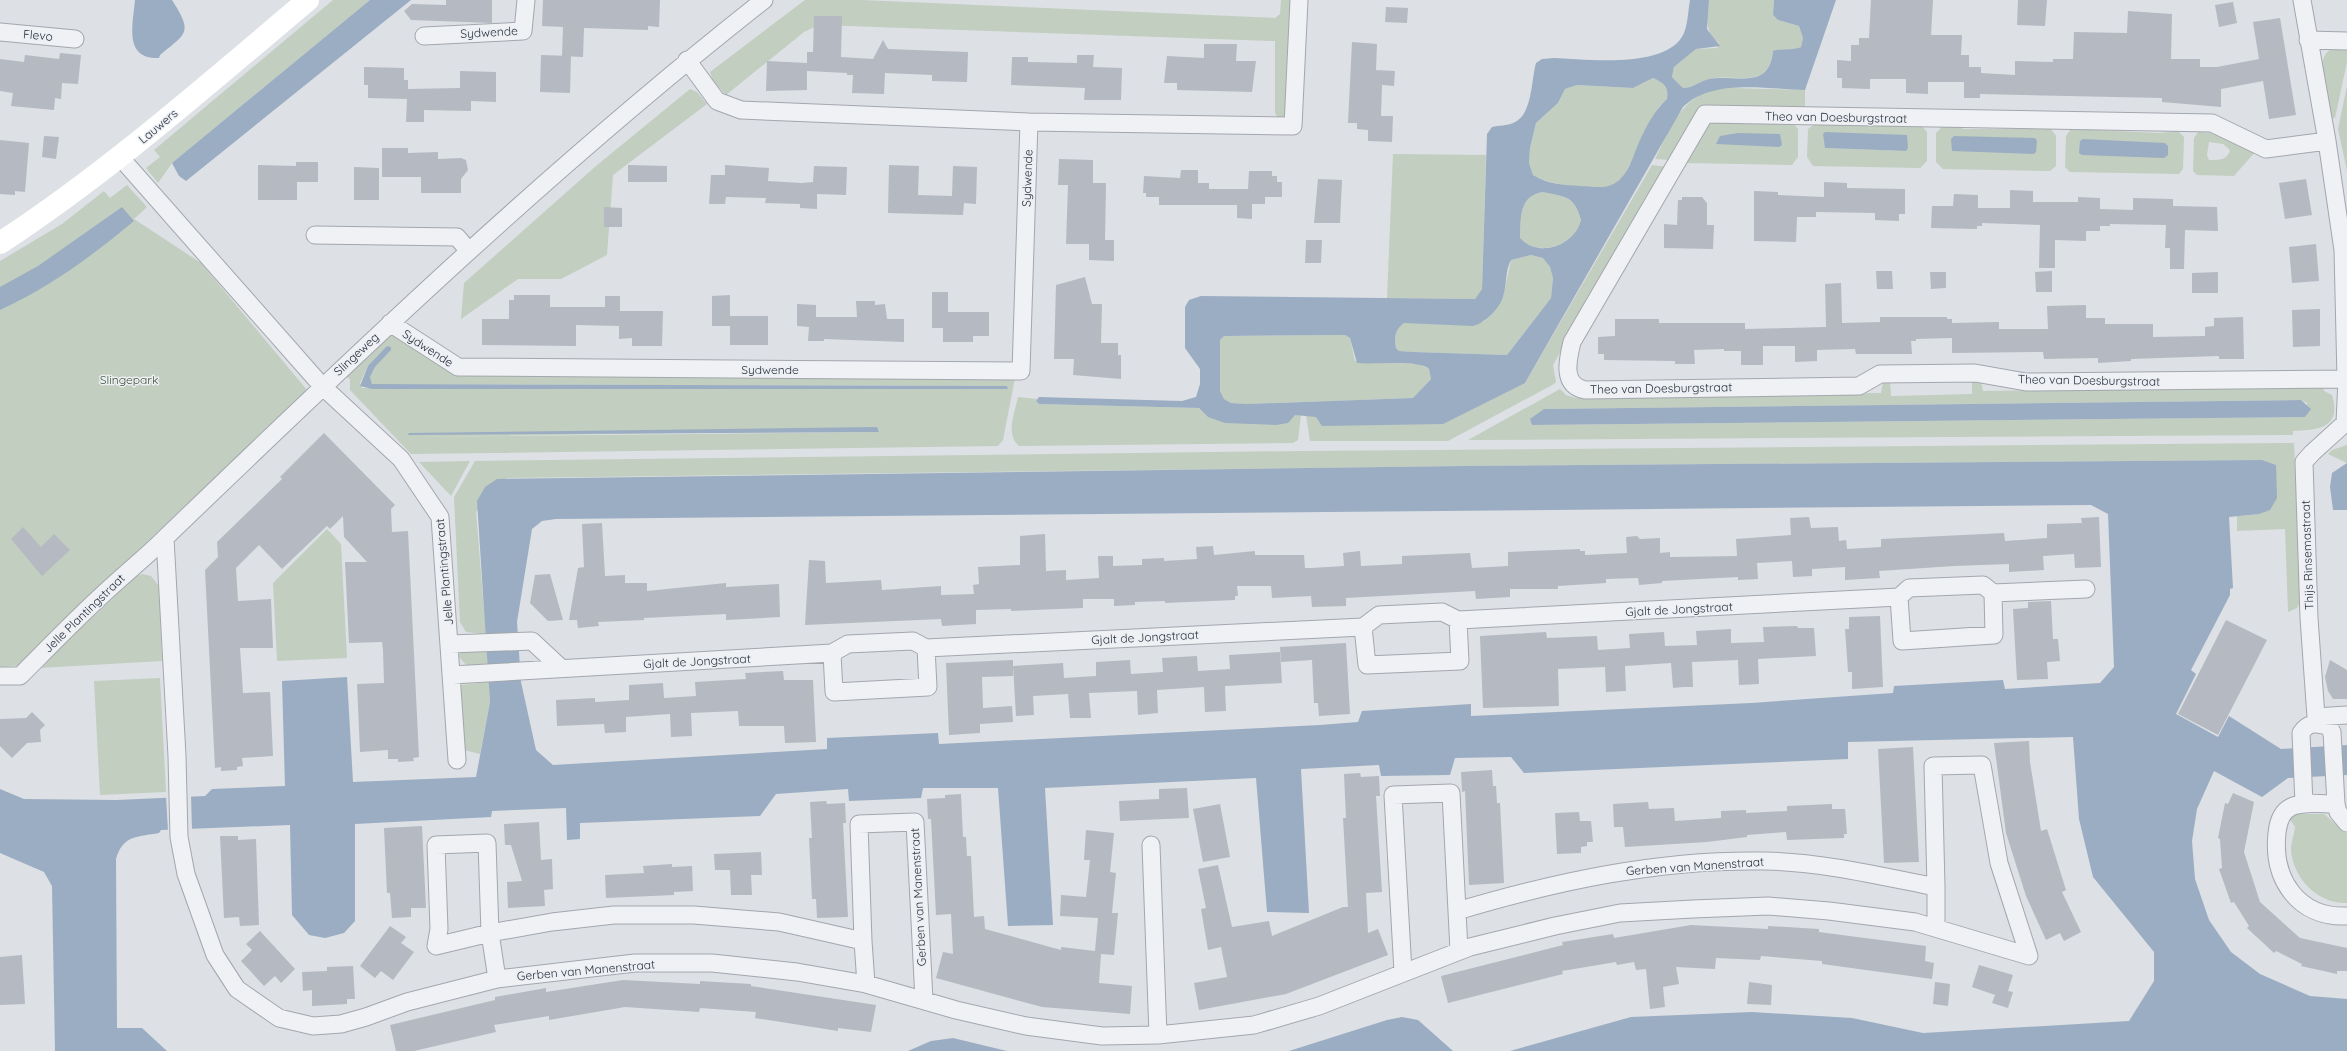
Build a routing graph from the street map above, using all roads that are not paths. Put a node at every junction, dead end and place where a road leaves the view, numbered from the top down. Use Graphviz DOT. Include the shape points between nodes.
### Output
graph roads {
  1 [pos="308,0"];
  2 [pos="526,0"];
  3 [pos="764,0"];
  4 [pos="1299,0"];
  5 [pos="2302,0"];
  6 [pos="0,32"];
  7 [pos="424,36"];
  8 [pos="76,39"];
  9 [pos="2308,40"];
  10 [pos="2347,41"];
  11 [pos="687,60"];
  12 [pos="1029,122"];
  13 [pos="2327,141"];
  14 [pos="120,157"];
  15 [pos="2340,187"];
  16 [pos="315,235"];
  17 [pos="0,243"];
  18 [pos="468,250"];
  19 [pos="390,323"];
  20 [pos="2347,379"];
  21 [pos="322,386"];
  22 [pos="165,538"];
  23 [pos="2086,590"];
  24 [pos="1993,593"];
  25 [pos="1900,597"];
  26 [pos="1458,620"];
  27 [pos="1363,627"];
  28 [pos="450,644"];
  29 [pos="926,648"];
  30 [pos="832,653"];
  31 [pos="561,668"];
  32 [pos="452,675"];
  33 [pos="0,676"];
  34 [pos="2347,716"];
  35 [pos="2316,720"];
  36 [pos="457,760"];
  37 [pos="2304,804"];
  38 [pos="2336,804"];
  39 [pos="2347,823"];
  40 [pos="1152,845"];
  41 [pos="1936,887"];
  42 [pos="1458,911"];
  43 [pos="2347,916"];
  44 [pos="1936,927"];
  45 [pos="490,933"];
  46 [pos="863,941"];
  47 [pos="1459,951"];
  48 [pos="1403,972"];
  49 [pos="497,979"];
  50 [pos="866,984"];
  51 [pos="924,1000"];
  52 [pos="1158,1035"];
  1 -- 14 [label="street, Lauwers"];
  2 -- 7 [label="street, Sydwende" via="523,31"];
  3 -- 11 [label="street, Sydwende"];
  4 -- 12 [label="street" via="1293,126"];
  5 -- 9 [label="street"];
  6 -- 8 [label="street, Flevo"];
  9 -- 10 [label="street"];
  9 -- 13 [label="street"];
  11 -- 12 [label="street" via="717,101 741,110"];
  11 -- 18 [label="street, Sydwende"];
  12 -- 19 [label="street, Sydwende" via="1021,371 458,367"];
  13 -- 15 [label="street"];
  13 -- 20 [label="street, Theo van Doesburgstraat" via="2266,149 2212,124 1705,114 1572,342 1567,367 1574,384 1585,390 1859,386 1880,374 1975,373 2026,382"];
  14 -- 17 [label="street, Lauwers" via="64,200"];
  14 -- 21 [label="street"];
  15 -- 20 [label="street"];
  16 -- 18 [label="street" via="451,236 457,237"];
  18 -- 19 [label="street, Sydwende"];
  19 -- 21 [label="street, Slingeweg"];
  20 -- 35 [label="street, Thijs Rinsemastraat" via="2345,423 2304,462 2309,618"];
  21 -- 22 [label="street, Jelle Plantingstraat"];
  21 -- 28 [label="street, Jelle Plantingstraat" via="401,459 440,516"];
  22 -- 33 [label="street, Jelle Plantingstraat" via="98,598 20,676"];
  22 -- 49 [label="street, Gerben van Manenstraat" via="179,837 186,874 215,955 237,989 279,1018 313,1026 341,1024 407,1002"];
  23 -- 24 [label="street, Gjalt de Jongstraat"];
  24 -- 25 [label="street, Gjalt de Jongstraat" via="1983,585 1909,588"];
  24 -- 25 [label="street" via="1994,635 1902,641"];
  25 -- 26 [label="street, Gjalt de Jongstraat"];
  26 -- 27 [label="street, Gjalt de Jongstraat" via="1442,612 1378,615"];
  26 -- 27 [label="street" via="1460,661 1367,665"];
  27 -- 29 [label="street, Gjalt de Jongstraat"];
  28 -- 31 [label="street" via="532,641"];
  28 -- 32 [label="street, Jelle Plantingstraat"];
  29 -- 30 [label="street, Gjalt de Jongstraat" via="913,641 848,644"];
  29 -- 30 [label="street" via="928,687 920,688 834,692"];
  30 -- 31 [label="street, Gjalt de Jongstraat"];
  31 -- 32 [label="street, Gjalt de Jongstraat"];
  32 -- 36 [label="street, Jelle Plantingstraat"];
  34 -- 35 [label="street"];
  35 -- 37 [label="street" via="2301,733"];
  35 -- 38 [label="street" via="2327,726 2333,739"];
  37 -- 38 [label="street"];
  37 -- 43 [label="street" via="2286,810 2277,828 2278,865 2291,892 2310,909 2336,916"];
  38 -- 39 [label="street" via="2338,812"];
  40 -- 52 [label="street"];
  41 -- 42 [label="street, Gerben van Manenstraat" via="1845,869 1765,861 1675,865 1612,872 1548,886"];
  41 -- 44 [label="street, Gerben van Manenstraat"];
  41 -- 44 [label="street, Gerben van Manenstraat" via="1933,766 1982,765 1999,863 2029,956"];
  42 -- 47 [label="street"];
  42 -- 48 [label="street" via="1451,793 1393,795"];
  44 -- 47 [label="street, Gerben van Manenstraat" via="1829,911 1768,906 1693,909 1620,913 1555,926"];
  45 -- 45 [label="street" via="487,843 436,845 439,929 436,946"];
  45 -- 46 [label="street" via="614,915 694,915 778,922"];
  45 -- 49 [label="street"];
  46 -- 50 [label="street, Gerben van Manenstraat"];
  46 -- 51 [label="street, Gerben van Manenstraat" via="859,824 914,822"];
  47 -- 48 [label="street, Gerben van Manenstraat"];
  48 -- 52 [label="street, Gerben van Manenstraat" via="1319,1006 1254,1025"];
  49 -- 50 [label="street, Gerben van Manenstraat" via="635,963 712,963 797,972"];
  50 -- 51 [label="street, Gerben van Manenstraat"];
  51 -- 52 [label="street, Gerben van Manenstraat" via="1026,1026 1102,1036"];
}
